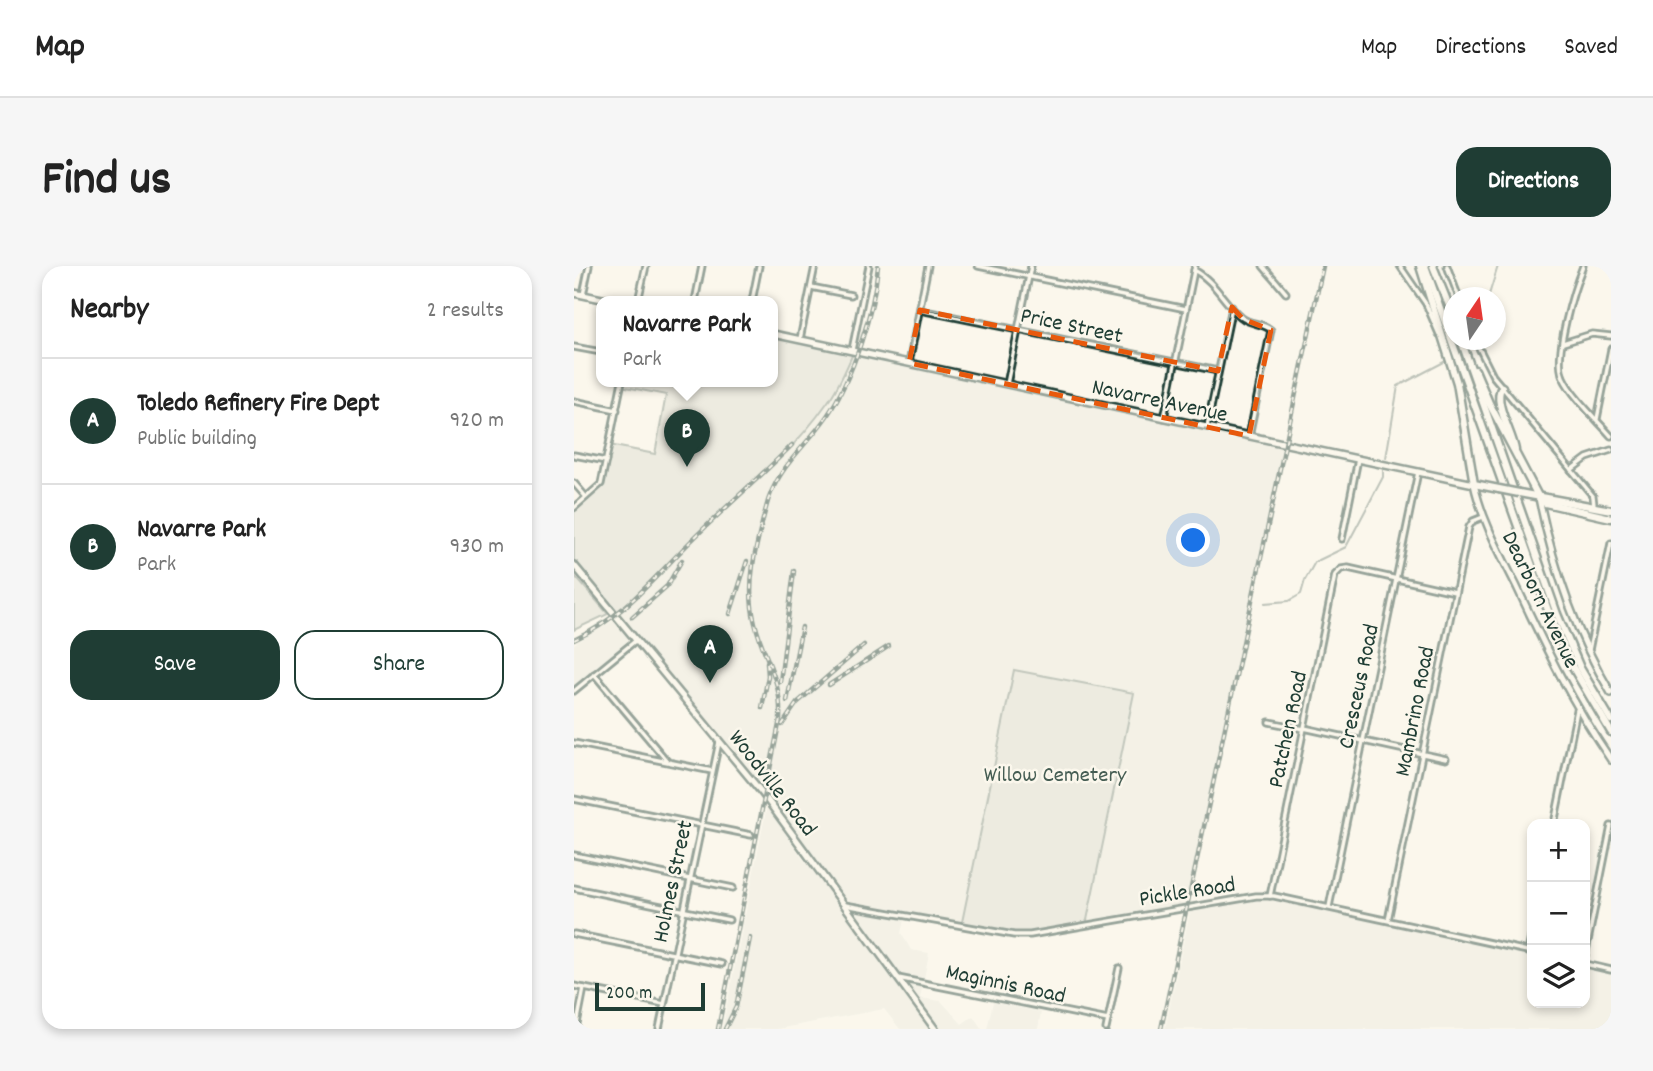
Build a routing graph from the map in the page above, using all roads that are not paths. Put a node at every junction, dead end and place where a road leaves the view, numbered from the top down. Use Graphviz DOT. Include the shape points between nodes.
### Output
graph roads {
  1 [pos="589,266"];
  2 [pos="646,266"];
  3 [pos="702,266"];
  4 [pos="759,266"];
  5 [pos="815,266"];
  6 [pos="869,266"];
  7 [pos="928,266"];
  8 [pos="978,266"];
  9 [pos="1031,266"];
  10 [pos="1263,266"];
  11 [pos="1400,266"];
  12 [pos="1422,266"];
  13 [pos="1433,266"];
  14 [pos="1447,266"];
  15 [pos="1583,266"];
  16 [pos="1195,268"];
  17 [pos="1029,277"];
  18 [pos="811,287"];
  19 [pos="1455,287"];
  20 [pos="1443,291"];
  21 [pos="574,293"];
  22 [pos="1286,293"];
  23 [pos="583,295"];
  24 [pos="851,295"];
  25 [pos="639,296"];
  26 [pos="696,296"];
  27 [pos="752,296"];
  28 [pos="596,298"];
  29 [pos="1232,307"];
  30 [pos="1186,309"];
  31 [pos="920,310"];
  32 [pos="1018,330"];
  33 [pos="778,335"];
  34 [pos="1611,336"];
  35 [pos="800,340"];
  36 [pos="1563,343"];
  37 [pos="574,347"];
  38 [pos="1611,349"];
  39 [pos="852,350"];
  40 [pos="1465,350"];
  41 [pos="1465,350"];
  42 [pos="1479,350"];
  43 [pos="596,351"];
  44 [pos="1450,361"];
  45 [pos="909,363"];
  46 [pos="1176,363"];
  47 [pos="1218,371"];
  48 [pos="1007,384"];
  49 [pos="621,387"];
  50 [pos="1502,387"];
  51 [pos="574,401"];
  52 [pos="617,410"];
  53 [pos="1164,418"];
  54 [pos="1597,419"];
  55 [pos="1207,426"];
  56 [pos="1250,436"];
  57 [pos="1611,436"];
  58 [pos="1611,450"];
  59 [pos="1516,452"];
  60 [pos="574,455"];
  61 [pos="1358,459"];
  62 [pos="606,461"];
  63 [pos="1572,470"];
  64 [pos="1419,472"];
  65 [pos="574,482"];
  66 [pos="1474,484"];
  67 [pos="586,497"];
  68 [pos="1539,498"];
  69 [pos="1562,507"];
  70 [pos="574,508"];
  71 [pos="1593,510"];
  72 [pos="1609,513"];
  73 [pos="1483,517"];
  74 [pos="1342,539"];
  75 [pos="1611,543"];
  76 [pos="574,565"];
  77 [pos="1396,579"];
  78 [pos="1455,592"];
  79 [pos="637,639"];
  80 [pos="1589,652"];
  81 [pos="594,674"];
  82 [pos="574,691"];
  83 [pos="1611,693"];
  84 [pos="1577,710"];
  85 [pos="1611,720"];
  86 [pos="1269,722"];
  87 [pos="1304,728"];
  88 [pos="1611,732"];
  89 [pos="719,740"];
  90 [pos="1364,741"];
  91 [pos="574,743"];
  92 [pos="1422,754"];
  93 [pos="1446,759"];
  94 [pos="1611,760"];
  95 [pos="667,762"];
  96 [pos="712,771"];
  97 [pos="574,799"];
  98 [pos="1555,819"];
  99 [pos="701,825"];
  100 [pos="1611,826"];
  101 [pos="751,835"];
  102 [pos="574,855"];
  103 [pos="690,879"];
  104 [pos="574,888"];
  105 [pos="733,888"];
  106 [pos="1270,896"];
  107 [pos="845,905"];
  108 [pos="1329,907"];
  109 [pos="683,911"];
  110 [pos="729,920"];
  111 [pos="1388,920"];
  112 [pos="574,934"];
  113 [pos="1587,945"];
  114 [pos="1527,951"];
  115 [pos="674,955"];
  116 [pos="722,964"];
  117 [pos="1590,965"];
  118 [pos="1119,968"];
  119 [pos="1611,970"];
  120 [pos="898,978"];
  121 [pos="574,986"];
  122 [pos="584,988"];
  123 [pos="664,1004"];
  124 [pos="1108,1020"];
  125 [pos="576,1029"];
  126 [pos="659,1029"];
  127 [pos="935,1029"];
  128 [pos="1106,1029"];
  1 -- 23 [label="street"];
  2 -- 25 [label="street"];
  3 -- 26 [label="street"];
  4 -- 27 [label="street"];
  5 -- 18 [label="street"];
  6 -- 39 [label="street"];
  7 -- 31 [label="street"];
  8 -- 17 [label="street"];
  9 -- 17 [label="street"];
  10 -- 22 [label="street"];
  11 -- 44 [label="street" via="1426,304"];
  12 -- 44 [label="highway"];
  12 -- 88 [label="highway" via="1553,622 1569,661"];
  13 -- 20 [label="highway"];
  14 -- 19 [label="street"];
  15 -- 36 [label="street"];
  16 -- 29 [label="street"];
  16 -- 30 [label="street"];
  17 -- 30 [label="street"];
  17 -- 32 [label="street"];
  18 -- 24 [label="street"];
  18 -- 35 [label="street"];
  21 -- 23 [label="main road"];
  23 -- 28 [label="main road"];
  29 -- 47 [label="street"];
  29 -- 56 [label="street" via="1243,320 1269,328 1271,333"];
  30 -- 46 [label="street"];
  31 -- 32 [label="street, Price Street"];
  31 -- 45 [label="street"];
  32 -- 46 [label="street, Price Street"];
  32 -- 48 [label="street"];
  33 -- 35 [label="main road, Navarre Avenue"];
  34 -- 36 [label="street" via="1592,334"];
  35 -- 39 [label="main road, Navarre Avenue"];
  36 -- 54 [label="street" via="1559,363 1563,378"];
  37 -- 43 [label="street"];
  38 -- 54 [label="street"];
  39 -- 45 [label="main road, Navarre Avenue"];
  40 -- 59 [label="highway"];
  41 -- 85 [label="highway" via="1565,635"];
  42 -- 50 [label="street"];
  44 -- 66 [label="highway"];
  45 -- 48 [label="main road, Navarre Avenue"];
  46 -- 47 [label="street, Price Street"];
  46 -- 53 [label="street"];
  47 -- 55 [label="street"];
  48 -- 53 [label="main road, Navarre Avenue"];
  49 -- 52 [label="street"];
  50 -- 59 [label="highway" via="1498,398"];
  50 -- 63 [label="street"];
  51 -- 52 [label="street"];
  52 -- 62 [label="street"];
  53 -- 55 [label="main road, Navarre Avenue"];
  54 -- 57 [label="street"];
  55 -- 56 [label="main road, Navarre Avenue"];
  56 -- 61 [label="main road, Navarre Avenue"];
  58 -- 63 [label="street" via="1587,458"];
  59 -- 68 [label="highway"];
  60 -- 62 [label="street"];
  61 -- 64 [label="main road, Navarre Avenue"];
  61 -- 74 [label="street"];
  62 -- 67 [label="street" via="601,484"];
  63 -- 71 [label="street" via="1595,498"];
  64 -- 66 [label="main road, Navarre Avenue"];
  64 -- 77 [label="street, Cresceus Road"];
  65 -- 67 [label="street"];
  66 -- 68 [label="highway, Navarre Avenue, bridge"];
  66 -- 73 [label="main road, Dearborn Avenue"];
  67 -- 70 [label="street"];
  68 -- 69 [label="highway, Navarre Avenue"];
  68 -- 71 [label="highway, Navarre Avenue"];
  68 -- 80 [label="main road" via="1552,555"];
  69 -- 71 [label="highway, Navarre Avenue"];
  69 -- 72 [label="highway"];
  71 -- 72 [label="highway, Navarre Avenue"];
  71 -- 72 [label="highway, Navarre Avenue"];
  73 -- 78 [label="street, Mambrino Road" via="1469,527"];
  73 -- 84 [label="main road, Dearborn Avenue"];
  75 -- 80 [label="street"];
  76 -- 79 [label="main road, Woodville Road"];
  77 -- 78 [label="street"];
  77 -- 87 [label="street, Patchen Road" via="1348,568 1335,577"];
  77 -- 90 [label="street, Cresceus Road"];
  78 -- 92 [label="street, Mambrino Road"];
  79 -- 81 [label="street"];
  79 -- 89 [label="main road, Woodville Road"];
  80 -- 83 [label="main road"];
  81 -- 82 [label="street"];
  81 -- 95 [label="street"];
  84 -- 94 [label="main road, Dearborn Avenue"];
  84 -- 98 [label="street"];
  86 -- 87 [label="street"];
  87 -- 90 [label="street"];
  87 -- 106 [label="street, Patchen Road"];
  89 -- 96 [label="street, Holmes Street"];
  89 -- 107 [label="main road, Woodville Road"];
  90 -- 92 [label="street"];
  90 -- 108 [label="street, Cresceus Road"];
  91 -- 95 [label="street"];
  92 -- 93 [label="street"];
  92 -- 111 [label="street, Mambrino Road"];
  95 -- 96 [label="street"];
  96 -- 99 [label="street, Holmes Street"];
  97 -- 99 [label="street"];
  99 -- 101 [label="street"];
  99 -- 103 [label="street, Holmes Street"];
  100 -- 113 [label="street"];
  102 -- 103 [label="street"];
  103 -- 105 [label="street"];
  103 -- 109 [label="street, Holmes Street"];
  104 -- 109 [label="street"];
  106 -- 107 [label="street, Pickle Road" via="1030,935 990,933"];
  106 -- 108 [label="street, Pickle Road"];
  107 -- 120 [label="main road, Woodville Road"];
  108 -- 111 [label="street, Pickle Road"];
  109 -- 110 [label="street"];
  109 -- 115 [label="street, Holmes Street"];
  111 -- 114 [label="street, Pickle Road"];
  112 -- 115 [label="street"];
  115 -- 116 [label="street"];
  115 -- 123 [label="street, Holmes Street"];
  117 -- 119 [label="street"];
  118 -- 124 [label="street"];
  120 -- 124 [label="street, Maginnis Road"];
  120 -- 127 [label="main road, Woodville Road"];
  121 -- 122 [label="street"];
  122 -- 123 [label="street"];
  122 -- 125 [label="street"];
  123 -- 126 [label="street, Holmes Street"];
  124 -- 128 [label="street"];
}
